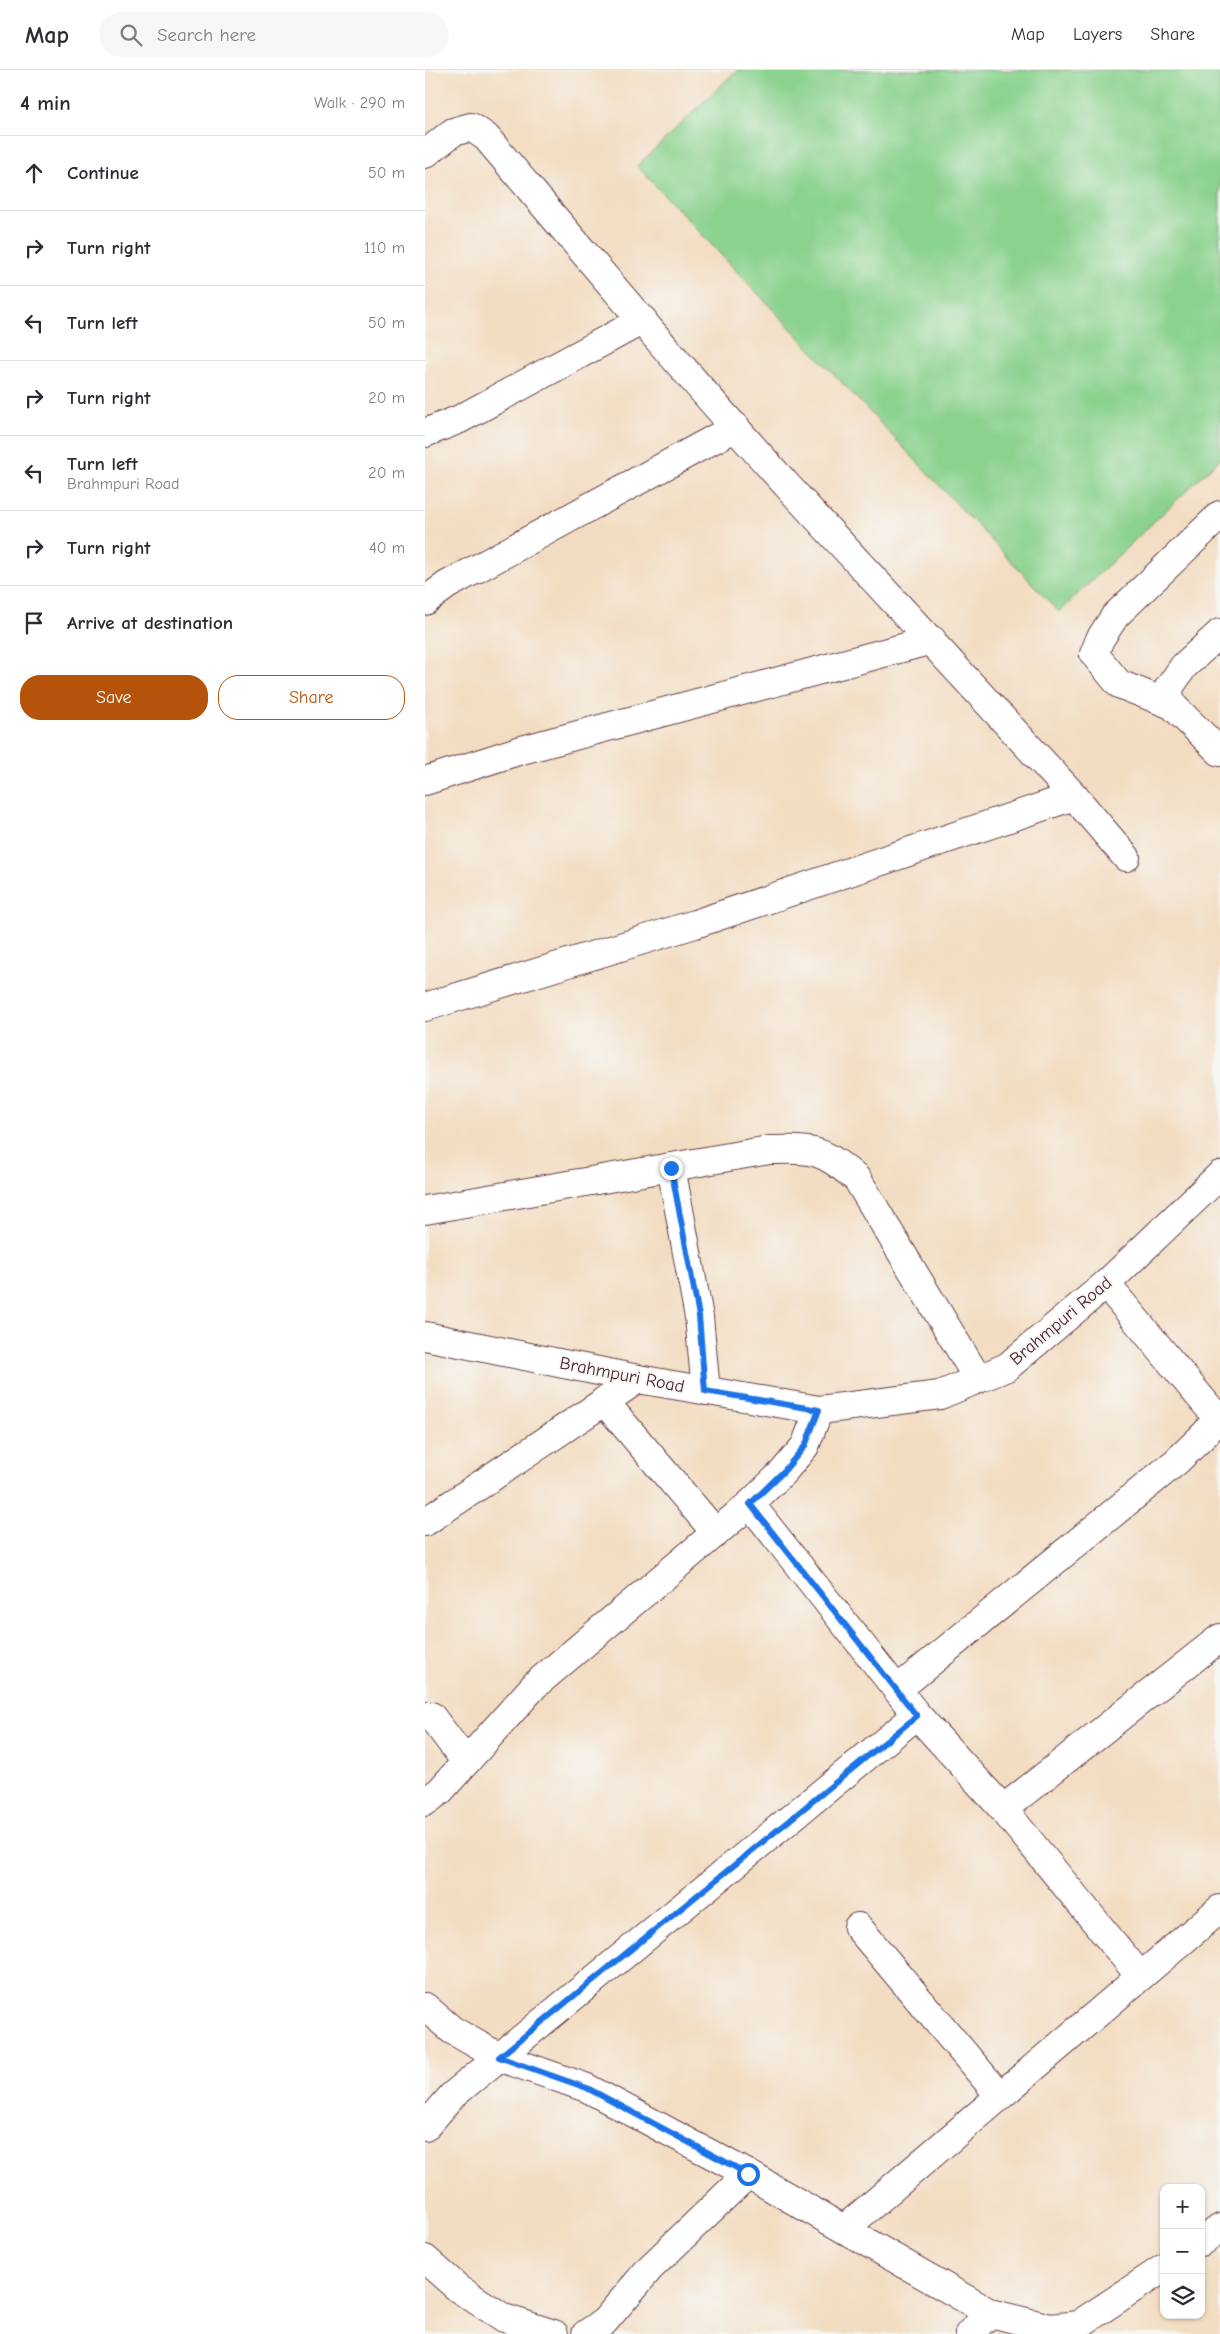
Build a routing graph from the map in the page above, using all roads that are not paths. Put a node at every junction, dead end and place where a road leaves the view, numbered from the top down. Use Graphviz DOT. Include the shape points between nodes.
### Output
graph roads {
  1 [pos="425,154"];
  2 [pos="643,320"];
  3 [pos="736,427"];
  4 [pos="425,433"];
  5 [pos="1220,515"];
  6 [pos="425,601"];
  7 [pos="1220,633"];
  8 [pos="932,640"];
  9 [pos="1172,705"];
  10 [pos="1220,752"];
  11 [pos="425,781"];
  12 [pos="1074,796"];
  13 [pos="1126,857"];
  14 [pos="425,1006"];
  15 [pos="671,1168"];
  16 [pos="1220,1175"];
  17 [pos="425,1210"];
  18 [pos="1106,1284"];
  19 [pos="425,1336"];
  20 [pos="638,1379"];
  21 [pos="978,1379"];
  22 [pos="705,1391"];
  23 [pos="604,1401"];
  24 [pos="819,1410"];
  25 [pos="1219,1417"];
  26 [pos="750,1504"];
  27 [pos="425,1522"];
  28 [pos="716,1533"];
  29 [pos="1220,1638"];
  30 [pos="898,1689"];
  31 [pos="425,1716"];
  32 [pos="917,1716"];
  33 [pos="466,1762"];
  34 [pos="425,1802"];
  35 [pos="1003,1809"];
  36 [pos="1218,1916"];
  37 [pos="858,1927"];
  38 [pos="1140,1976"];
  39 [pos="425,2007"];
  40 [pos="499,2057"];
  41 [pos="999,2095"];
  42 [pos="425,2127"];
  43 [pos="748,2174"];
  44 [pos="1220,2228"];
  45 [pos="844,2229"];
  46 [pos="1205,2239"];
  47 [pos="425,2259"];
  48 [pos="1160,2271"];
  49 [pos="990,2314"];
  50 [pos="554,2334"];
  51 [pos="586,2334"];
  52 [pos="969,2334"];
  1 -- 2 [label="street" via="453,132 471,127 486,137"];
  2 -- 3 [label="street"];
  2 -- 4 [label="street" via="460,419"];
  3 -- 6 [label="street" via="447,585"];
  3 -- 8 [label="street"];
  5 -- 9 [label="street" via="1115,616 1094,654 1119,684"];
  7 -- 9 [label="street" via="1184,666 1169,689"];
  8 -- 11 [label="street" via="518,751"];
  8 -- 12 [label="street"];
  9 -- 10 [label="street"];
  12 -- 13 [label="street"];
  12 -- 14 [label="street" via="695,924"];
  15 -- 17 [label="street"];
  15 -- 21 [label="street" via="769,1150 806,1149 831,1157 857,1179"];
  15 -- 22 [label="street" via="699,1316"];
  16 -- 18 [label="street, Brahmpuri Road"];
  18 -- 21 [label="street, Brahmpuri Road" via="1007,1367"];
  18 -- 25 [label="street"];
  19 -- 20 [label="street, Brahmpuri Road"];
  20 -- 22 [label="street, Brahmpuri Road"];
  20 -- 23 [label="street"];
  21 -- 24 [label="street, Brahmpuri Road" via="940,1395"];
  22 -- 24 [label="street, Brahmpuri Road"];
  23 -- 27 [label="street"];
  23 -- 28 [label="street"];
  24 -- 26 [label="street" via="805,1446"];
  25 -- 30 [label="street" via="1177,1461"];
  26 -- 28 [label="street"];
  26 -- 30 [label="street"];
  28 -- 33 [label="street" via="535,1685"];
  29 -- 35 [label="street"];
  30 -- 32 [label="street"];
  31 -- 33 [label="street" via="431,1716"];
  32 -- 35 [label="street"];
  32 -- 40 [label="street"];
  33 -- 34 [label="street" via="440,1791"];
  35 -- 38 [label="street"];
  36 -- 38 [label="street"];
  37 -- 41 [label="street"];
  38 -- 41 [label="street"];
  39 -- 40 [label="street" via="452,2030"];
  40 -- 42 [label="street" via="453,2096"];
  40 -- 43 [label="street" via="587,2088"];
  41 -- 45 [label="street"];
  43 -- 45 [label="street"];
  43 -- 51 [label="street" via="650,2268 604,2322"];
  44 -- 46 [label="street"];
  45 -- 49 [label="street"];
  47 -- 50 [label="street" via="459,2289 505,2318"];
  48 -- 49 [label="street" via="1078,2325 1051,2328"];
  49 -- 52 [label="street"];
}
